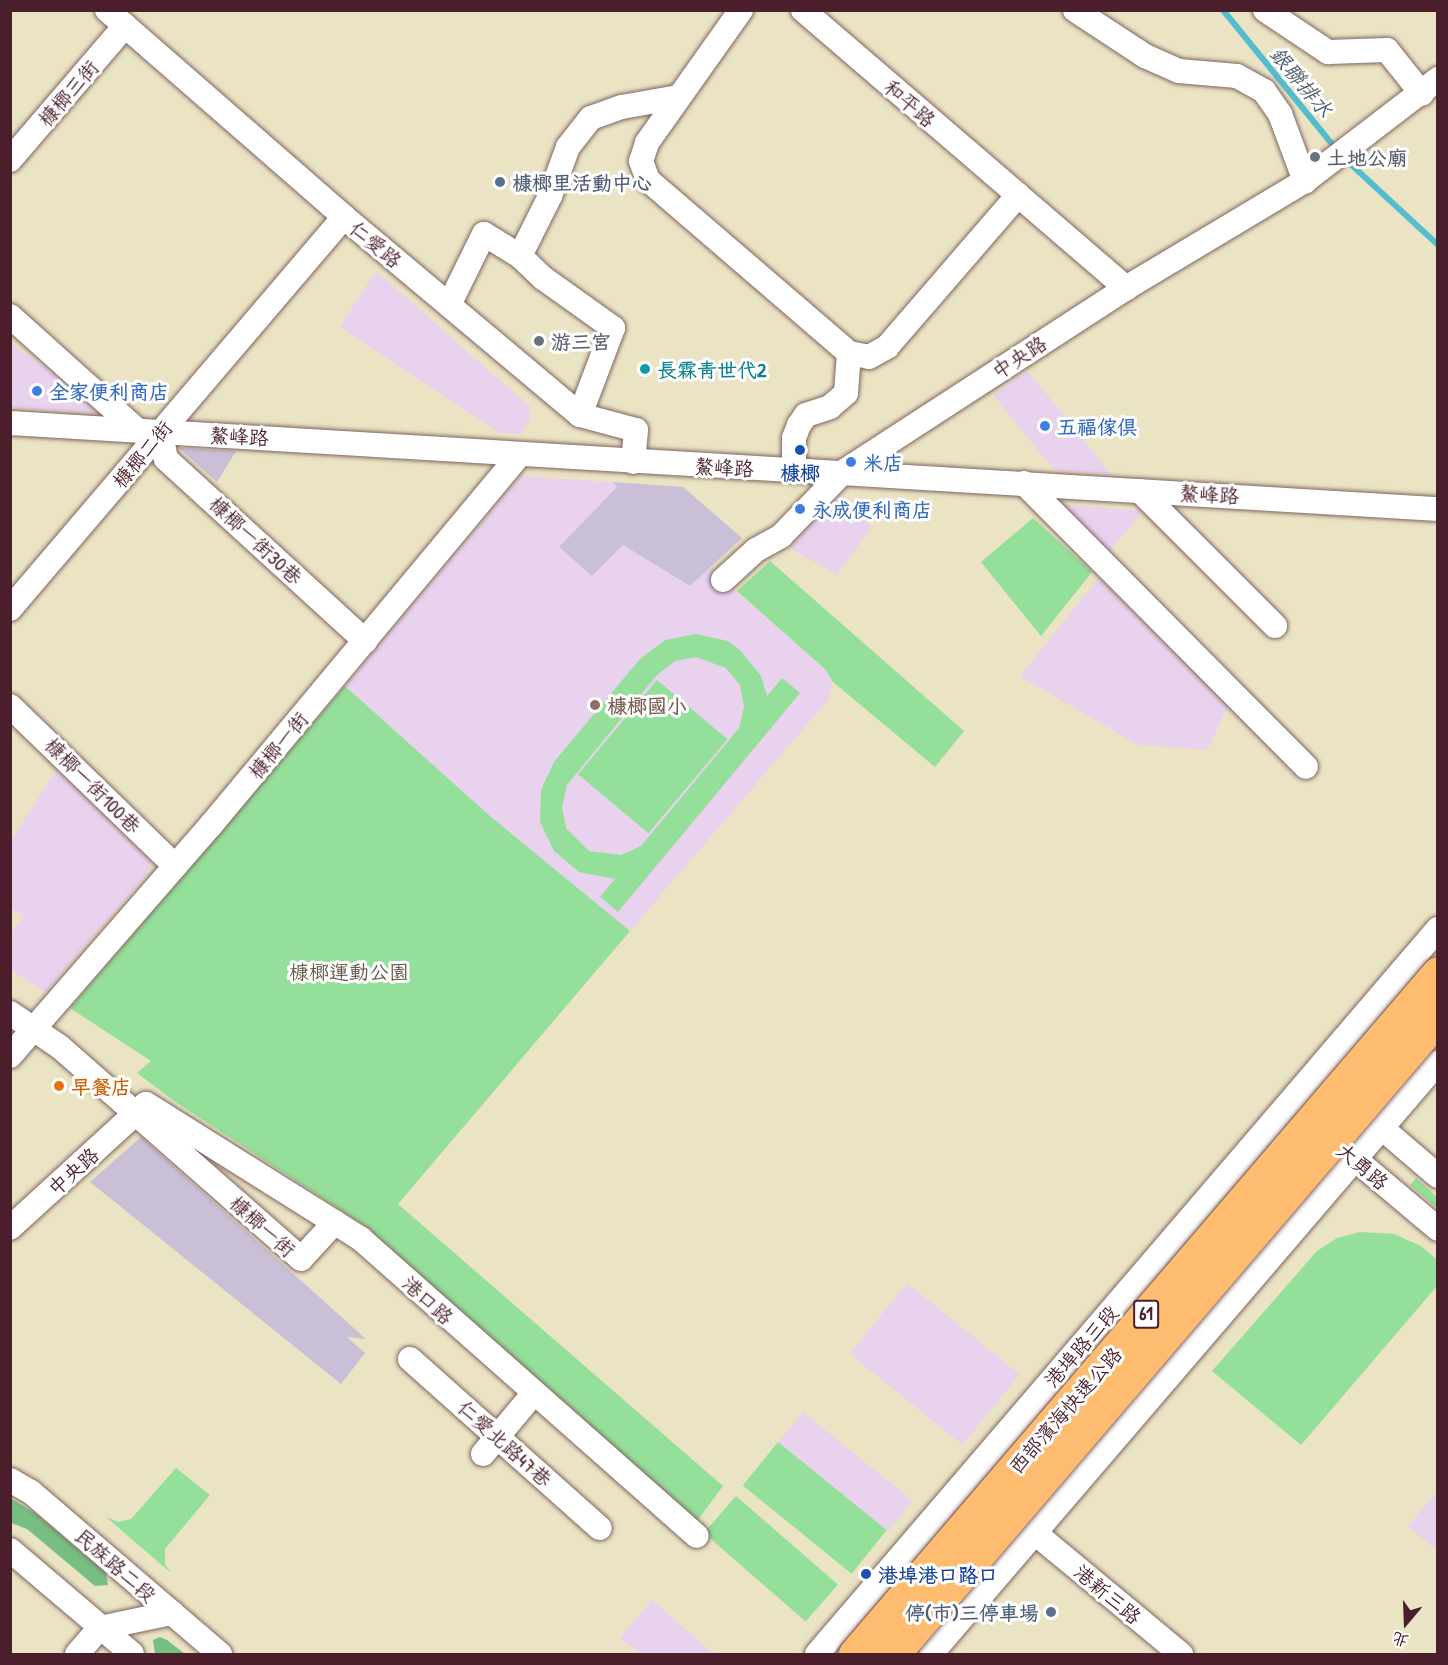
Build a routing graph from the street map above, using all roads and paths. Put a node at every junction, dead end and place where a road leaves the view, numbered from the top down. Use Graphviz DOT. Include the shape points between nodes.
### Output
graph roads {
  1 [pos="741,10"];
  2 [pos="1075,10"];
  3 [pos="1265,10"];
  4 [pos="803,11"];
  5 [pos="116,18"];
  6 [pos="1430,87"];
  7 [pos="678,97"];
  8 [pos="10,160"];
  9 [pos="1305,181"];
  10 [pos="1018,195"];
  11 [pos="344,217"];
  12 [pos="520,256"];
  13 [pos="1126,288"];
  14 [pos="449,305"];
  15 [pos="10,316"];
  16 [pos="849,353"];
  17 [pos="580,415"];
  18 [pos="10,423"];
  19 [pos="150,431"];
  20 [pos="518,457"];
  21 [pos="633,462"];
  22 [pos="794,471"];
  23 [pos="843,472"];
  24 [pos="1024,483"];
  25 [pos="1140,491"];
  26 [pos="1437,508"];
  27 [pos="723,580"];
  28 [pos="10,609"];
  29 [pos="1275,626"];
  30 [pos="365,641"];
  31 [pos="10,706"];
  32 [pos="1306,767"];
  33 [pos="175,866"];
  34 [pos="1437,929"];
  35 [pos="1437,973"];
  36 [pos="10,1013"];
  37 [pos="1437,1017"];
  38 [pos="34,1029"];
  39 [pos="10,1056"];
  40 [pos="1437,1062"];
  41 [pos="1315,1072"];
  42 [pos="1289,1103"];
  43 [pos="136,1114"];
  44 [pos="1381,1128"];
  45 [pos="1355,1159"];
  46 [pos="1437,1176"];
  47 [pos="335,1222"];
  48 [pos="10,1228"];
  49 [pos="1437,1230"];
  50 [pos="410,1359"];
  51 [pos="534,1393"];
  52 [pos="490,1445"];
  53 [pos="10,1480"];
  54 [pos="600,1528"];
  55 [pos="1035,1533"];
  56 [pos="697,1536"];
  57 [pos="10,1550"];
  58 [pos="171,1613"];
  59 [pos="100,1628"];
  60 [pos="128,1653"];
  61 [pos="77,1654"];
  62 [pos="220,1654"];
  63 [pos="817,1654"];
  64 [pos="855,1654"];
  65 [pos="893,1654"];
  66 [pos="931,1654"];
  67 [pos="1181,1654"];
  1 -- 7 [label="street"];
  2 -- 9 [label="street" via="1145,56 1179,71 1237,76 1264,91 1280,114"];
  3 -- 6 [label="street" via="1328,52 1387,50"];
  4 -- 10 [label="street, 和平路"];
  5 -- 8 [label="street, 槺榔三街"];
  5 -- 11 [label="street, 仁愛路"];
  6 -- 9 [label="street, 中央路"];
  7 -- 12 [label="street" via="622,107 591,118 568,147 550,196"];
  7 -- 16 [label="street" via="647,143 641,162 648,180"];
  9 -- 13 [label="street, 中央路"];
  10 -- 13 [label="street, 和平路"];
  10 -- 16 [label="street" via="887,347 869,357"];
  11 -- 14 [label="street, 仁愛路"];
  11 -- 19 [label="street, 槺榔二街"];
  12 -- 14 [label="street" via="484,234"];
  12 -- 17 [label="street" via="543,278 613,328"];
  13 -- 23 [label="street, 中央路"];
  14 -- 17 [label="street, 仁愛路"];
  15 -- 19 [label="street"];
  16 -- 22 [label="street" via="846,393 830,406 806,415 799,425 794,438"];
  17 -- 21 [label="street, 仁愛路" via="636,430"];
  18 -- 19 [label="street, 鰲峰路"];
  19 -- 20 [label="street, 鰲峰路"];
  19 -- 28 [label="street, 槺榔二街"];
  19 -- 30 [label="street, 槺榔一街30巷" via="166,459"];
  20 -- 21 [label="street, 鰲峰路"];
  20 -- 30 [label="street, 槺榔一街"];
  21 -- 22 [label="street, 鰲峰路"];
  22 -- 23 [label="street, 鰲峰路"];
  23 -- 24 [label="street, 鰲峰路"];
  23 -- 27 [label="street, 中央路" via="781,536 756,550"];
  24 -- 25 [label="street, 鰲峰路"];
  24 -- 32 [label="street"];
  25 -- 26 [label="street, 鰲峰路"];
  25 -- 29 [label="street"];
  30 -- 33 [label="street, 槺榔一街"];
  31 -- 33 [label="street, 槺榔一街100巷"];
  33 -- 38 [label="street, 槺榔一街"];
  34 -- 41 [label="street, 港埠路三段"];
  35 -- 64 [label="highway, 西部濱海快速公路 / 61, bridge"];
  36 -- 38 [label="street"];
  37 -- 65 [label="highway, 西部濱海快速公路 / 61, bridge"];
  38 -- 39 [label="street, 槺榔一街"];
  38 -- 43 [label="street, 槺榔一街"];
  40 -- 44 [label="street"];
  41 -- 42 [label="street, 港埠路三段"];
  41 -- 44 [label="street, 大勇路"];
  42 -- 45 [label="street, 大勇路"];
  42 -- 63 [label="street, 港埠路三段"];
  43 -- 47 [label="street, 港口路" via="146,1104"];
  43 -- 47 [label="street, 槺榔一街" via="301,1259"];
  43 -- 48 [label="street, 中央路"];
  44 -- 45 [label="street"];
  44 -- 46 [label="street, 大勇路"];
  45 -- 49 [label="street, 大勇路"];
  45 -- 55 [label="street"];
  47 -- 51 [label="street, 港口路" via="361,1239"];
  50 -- 52 [label="street, 仁愛北路47巷"];
  51 -- 52 [label="street"];
  51 -- 56 [label="street, 港口路"];
  52 -- 54 [label="street, 仁愛北路47巷"];
  53 -- 58 [label="street, 民族路二段" via="31,1491"];
  55 -- 66 [label="street"];
  55 -- 67 [label="street, 港新三路"];
  57 -- 59 [label="street"];
  58 -- 59 [label="street"];
  58 -- 60 [label="street"];
  58 -- 62 [label="street, 民族路二段"];
  59 -- 60 [label="street"];
  59 -- 61 [label="street"];
}
